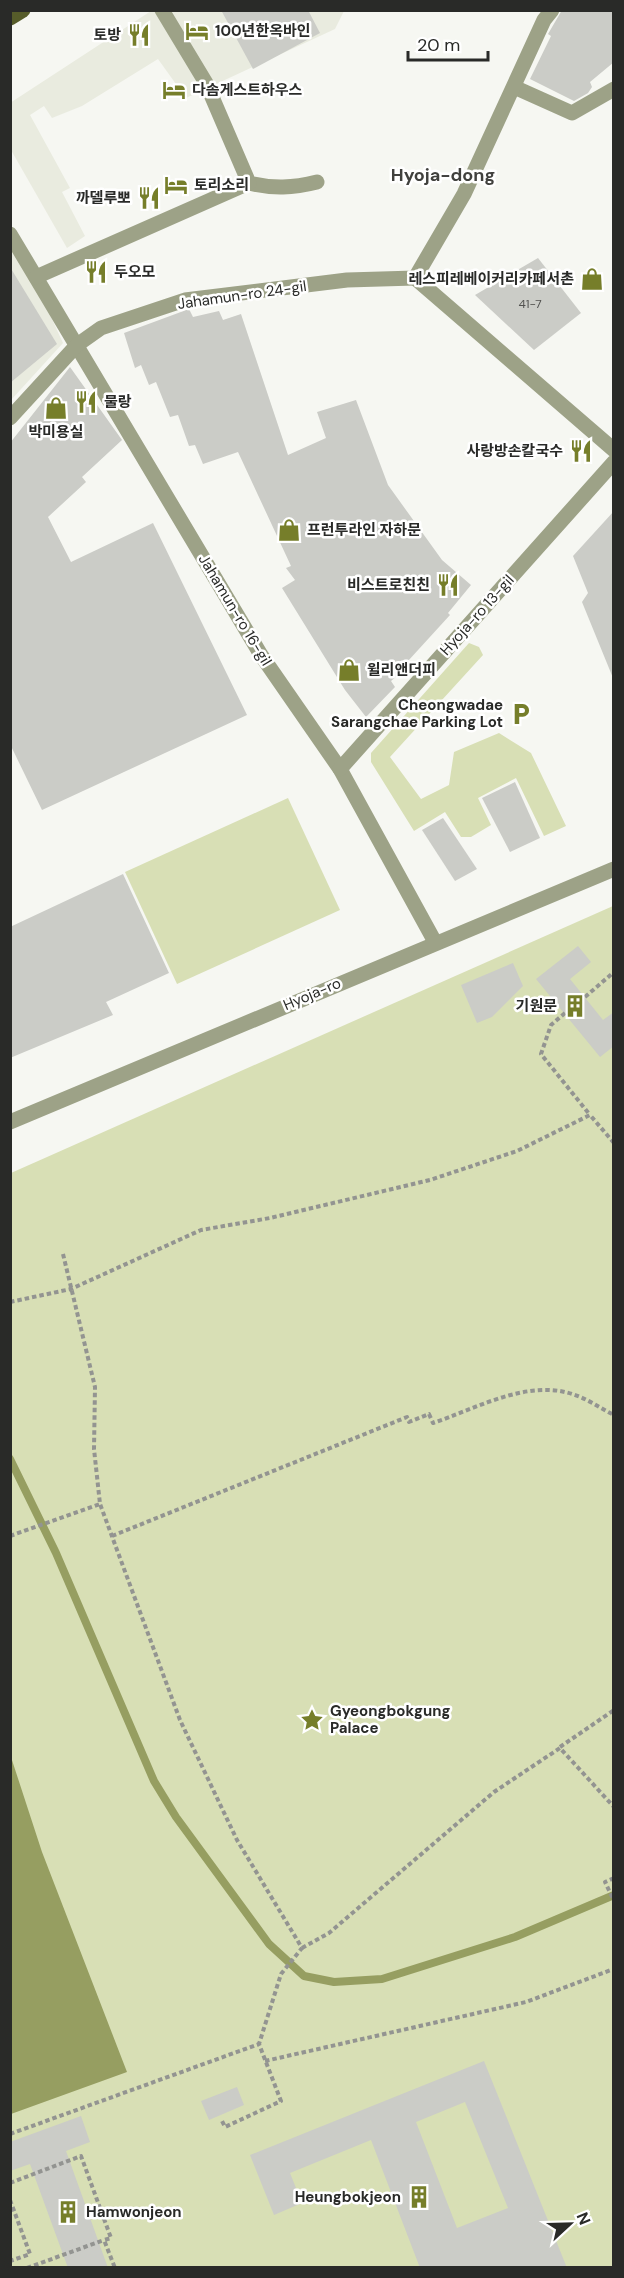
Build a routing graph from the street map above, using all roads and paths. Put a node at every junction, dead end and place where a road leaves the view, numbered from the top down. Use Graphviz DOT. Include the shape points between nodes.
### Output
graph roads {
  1 [pos="23,10"];
  2 [pos="162,10"];
  3 [pos="552,10"];
  4 [pos="10,18"];
  5 [pos="514,87"];
  6 [pos="614,89"];
  7 [pos="317,182"];
  8 [pos="249,183"];
  9 [pos="10,234"];
  10 [pos="36,277"];
  11 [pos="415,278"];
  12 [pos="77,345"];
  13 [pos="10,418"];
  14 [pos="614,450"];
  15 [pos="614,462"];
  16 [pos="340,769"];
  17 [pos="614,868"];
  18 [pos="435,942"];
  19 [pos="614,972"];
  20 [pos="585,997"];
  21 [pos="564,1013"];
  22 [pos="590,1114"];
  23 [pos="10,1122"];
  24 [pos="613,1143"];
  25 [pos="63,1254"];
  26 [pos="71,1289"];
  27 [pos="10,1302"];
  28 [pos="614,1415"];
  29 [pos="100,1504"];
  30 [pos="10,1536"];
  31 [pos="112,1536"];
  32 [pos="614,1710"];
  33 [pos="560,1748"];
  34 [pos="614,1807"];
  35 [pos="614,1878"];
  36 [pos="614,1901"];
  37 [pos="302,1948"];
  38 [pos="611,1970"];
  39 [pos="259,2044"];
  40 [pos="265,2061"];
  41 [pos="221,2119"];
  42 [pos="10,2135"];
  43 [pos="10,2183"];
  44 [pos="10,2200"];
  45 [pos="105,2240"];
  46 [pos="10,2261"];
  47 [pos="27,2268"];
  48 [pos="115,2268"];
  1 -- 4 [label="main road"];
  2 -- 8 [label="street" via="207,83"];
  3 -- 5 [label="street"];
  5 -- 6 [label="street" via="572,113"];
  5 -- 11 [label="street" via="464,194"];
  7 -- 8 [label="street" via="293,188"];
  8 -- 10 [label="street"];
  9 -- 10 [label="street, Jahamun-ro 16-gil"];
  10 -- 12 [label="street, Jahamun-ro 16-gil"];
  11 -- 12 [label="street, Jahamun-ro 24-gil" via="347,280 185,300 101,328"];
  11 -- 14 [label="street"];
  12 -- 13 [label="street, Jahamun-ro 24-gil"];
  12 -- 16 [label="street, Jahamun-ro 16-gil" via="261,655"];
  15 -- 16 [label="street, Hyoja-ro 13-gil"];
  16 -- 18 [label="street, Jahamun-ro 16-gil"];
  17 -- 18 [label="street, Hyoja-ro"];
  18 -- 23 [label="street, Hyoja-ro"];
  19 -- 20 [label="path"];
  21 -- 22 [label="path" via="551,1025 541,1054"];
  22 -- 24 [label="path"];
  22 -- 26 [label="path" via="517,1151 430,1180 201,1230"];
  25 -- 26 [label="path"];
  26 -- 27 [label="path"];
  26 -- 29 [label="path" via="95,1387 94,1449"];
  28 -- 31 [label="path" via="572,1394 543,1389 433,1423 429,1414 409,1422 406,1417"];
  29 -- 30 [label="path"];
  29 -- 31 [label="path"];
  31 -- 37 [label="path" via="180,1720 237,1840"];
  32 -- 33 [label="path"];
  33 -- 34 [label="path"];
  33 -- 37 [label="path" via="494,1792 329,1933"];
  35 -- 36 [label="path" via="605,1882"];
  37 -- 39 [label="path" via="281,1974"];
  38 -- 40 [label="path" via="526,2002"];
  39 -- 40 [label="path"];
  39 -- 42 [label="path"];
  40 -- 41 [label="path" via="281,2101 225,2127"];
  43 -- 45 [label="path" via="81,2156 111,2238"];
  44 -- 46 [label="path" via="30,2254"];
  45 -- 47 [label="path"];
  45 -- 48 [label="path"];
}
